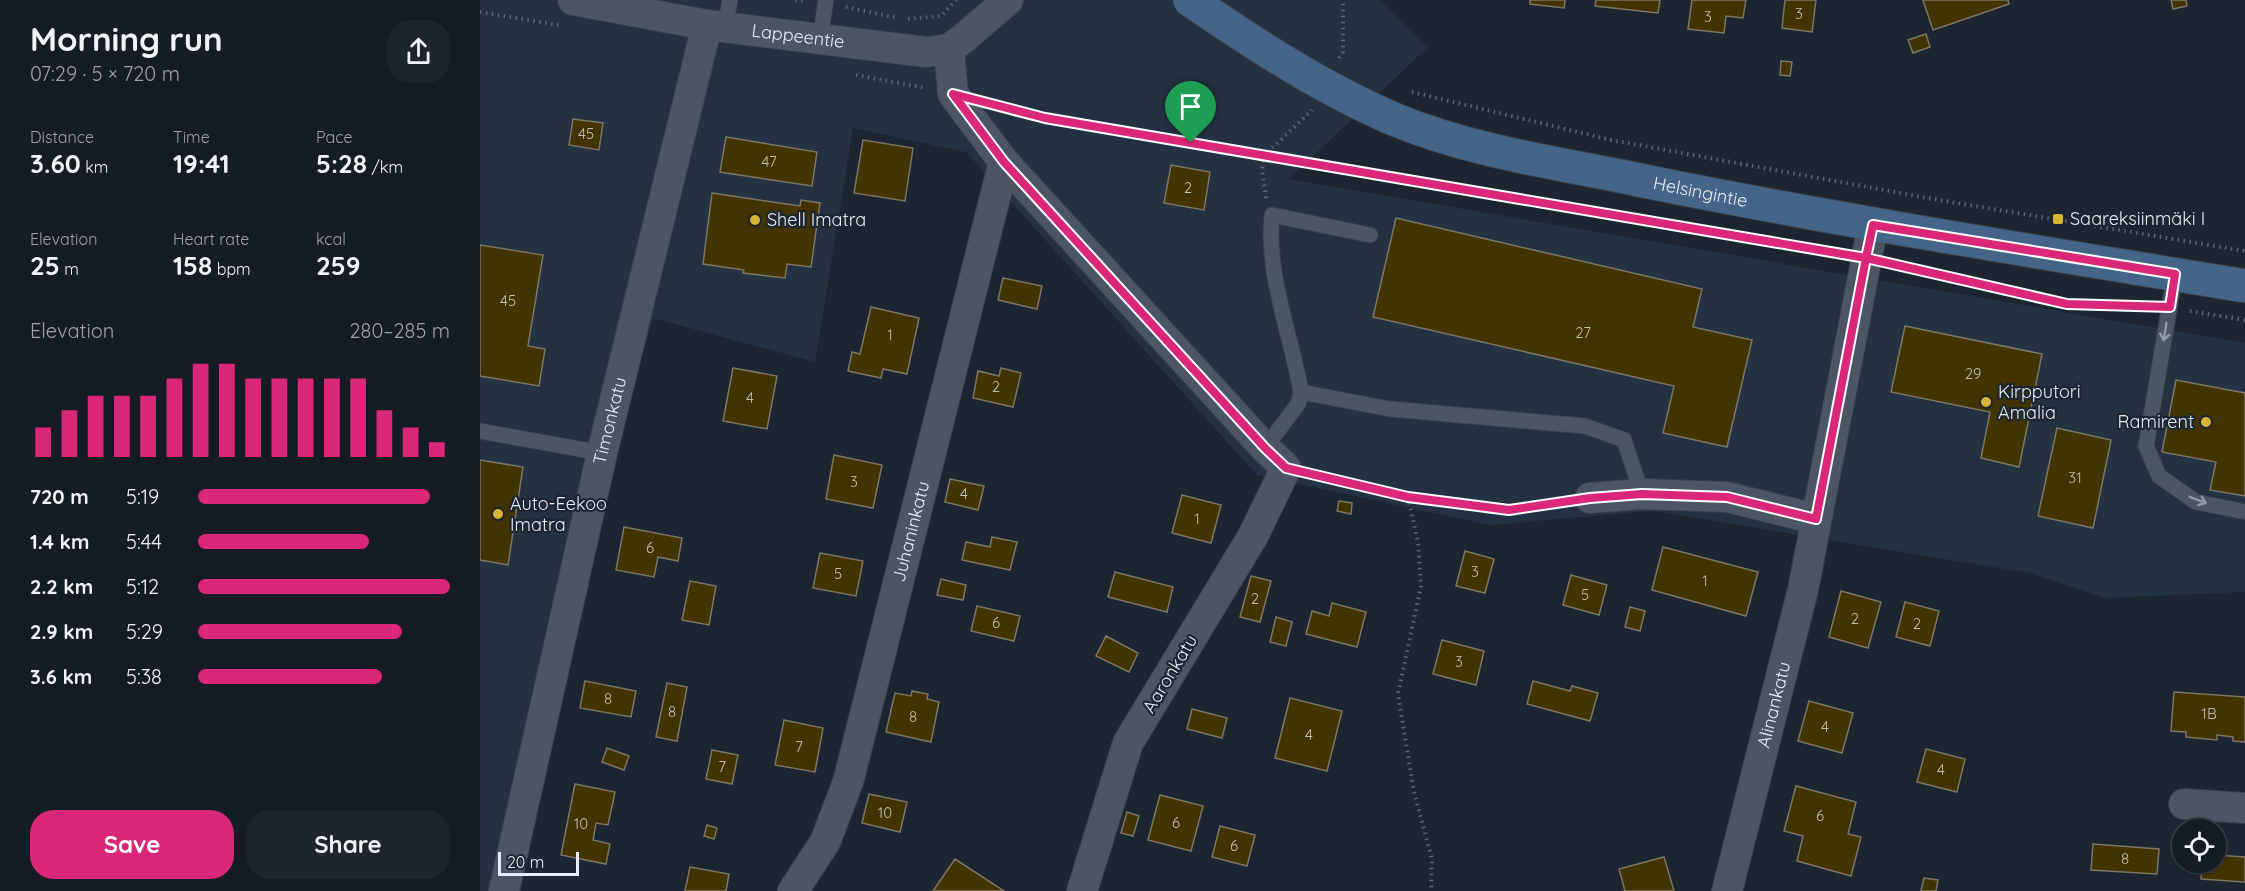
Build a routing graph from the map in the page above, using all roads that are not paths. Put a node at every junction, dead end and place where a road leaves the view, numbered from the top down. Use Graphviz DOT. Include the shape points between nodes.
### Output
graph roads {
  1 [pos="1008,0"];
  2 [pos="1190,0"];
  3 [pos="583,1"];
  4 [pos="826,2"];
  5 [pos="721,17"];
  6 [pos="820,40"];
  7 [pos="949,49"];
  8 [pos="1004,162"];
  9 [pos="1873,225"];
  10 [pos="1370,234"];
  11 [pos="2175,274"];
  12 [pos="2245,286"];
  13 [pos="1300,392"];
  14 [pos="480,431"];
  15 [pos="602,453"];
  16 [pos="1275,458"];
  17 [pos="1642,494"];
  18 [pos="1590,498"];
  19 [pos="2245,512"];
  20 [pos="1816,519"];
  21 [pos="2184,804"];
  22 [pos="2245,808"];
  23 [pos="504,891"];
  24 [pos="793,891"];
  25 [pos="1082,891"];
  26 [pos="1726,891"];
  1 -- 7 [label="street"];
  2 -- 9 [label="main road, Helsingintie" via="1326,86 1396,120 1461,143"];
  3 -- 5 [label="street, Lappeentie"];
  4 -- 6 [label="lane"];
  5 -- 6 [label="street, Lappeentie"];
  5 -- 15 [label="street, Timonkatu"];
  6 -- 7 [label="street, Lappeentie" via="926,52"];
  7 -- 8 [label="street" via="953,94"];
  8 -- 16 [label="street"];
  8 -- 24 [label="street, Juhaninkatu" via="848,782 825,842"];
  9 -- 11 [label="main road, Helsingintie"];
  9 -- 20 [label="street, Alinankatu"];
  10 -- 13 [label="lane" via="1272,216 1269,240"];
  11 -- 12 [label="main road, Helsingintie"];
  11 -- 19 [label="lane, one-way" via="2146,446 2159,476 2196,502"];
  13 -- 16 [label="lane"];
  13 -- 17 [label="lane" via="1390,409 1585,426 1624,440"];
  14 -- 15 [label="lane"];
  15 -- 23 [label="street, Timonkatu"];
  16 -- 25 [label="street, Aaronkatu" via="1253,536 1128,743"];
  17 -- 18 [label="street"];
  17 -- 20 [label="street" via="1727,497"];
  20 -- 26 [label="street, Alinankatu" via="1803,590"];
  21 -- 22 [label="street"];
}
